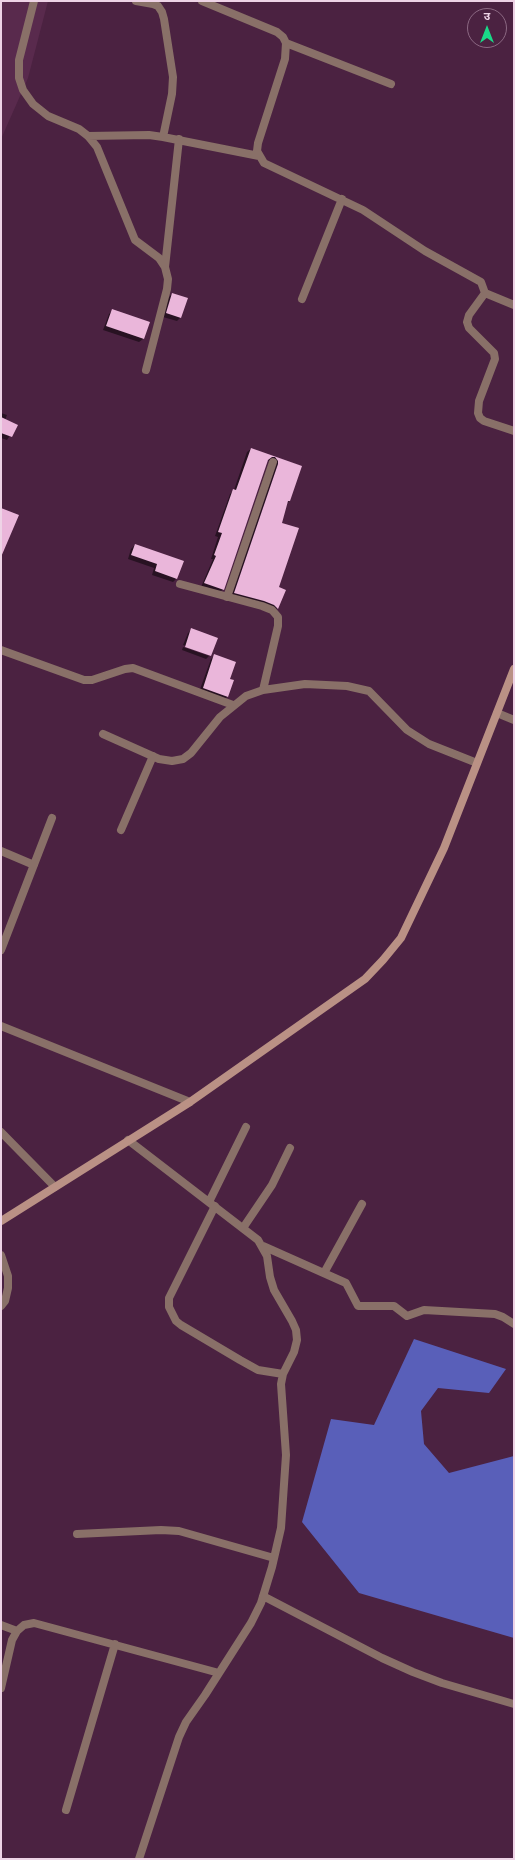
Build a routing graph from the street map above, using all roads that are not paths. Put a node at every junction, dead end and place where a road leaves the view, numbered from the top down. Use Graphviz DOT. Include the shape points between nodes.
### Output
graph roads {
  1 [pos="34,1"];
  2 [pos="136,1"];
  3 [pos="202,1"];
  4 [pos="286,43"];
  5 [pos="391,84"];
  6 [pos="88,136"];
  7 [pos="162,137"];
  8 [pos="179,140"];
  9 [pos="259,156"];
  10 [pos="342,199"];
  11 [pos="165,268"];
  12 [pos="485,293"];
  13 [pos="302,300"];
  14 [pos="514,305"];
  15 [pos="146,370"];
  16 [pos="514,431"];
  17 [pos="273,462"];
  18 [pos="180,584"];
  19 [pos="227,597"];
  20 [pos="1,650"];
  21 [pos="514,669"];
  22 [pos="263,690"];
  23 [pos="233,705"];
  24 [pos="497,713"];
  25 [pos="514,720"];
  26 [pos="102,734"];
  27 [pos="153,756"];
  28 [pos="477,763"];
  29 [pos="52,818"];
  30 [pos="121,830"];
  31 [pos="1,851"];
  32 [pos="34,865"];
  33 [pos="1,950"];
  34 [pos="1,1026"];
  35 [pos="190,1102"];
  36 [pos="246,1127"];
  37 [pos="1,1132"];
  38 [pos="128,1140"];
  39 [pos="290,1148"];
  40 [pos="55,1186"];
  41 [pos="212,1204"];
  42 [pos="362,1204"];
  43 [pos="1,1221"];
  44 [pos="243,1228"];
  45 [pos="263,1246"];
  46 [pos="1,1255"];
  47 [pos="324,1273"];
  48 [pos="1,1306"];
  49 [pos="514,1324"];
  50 [pos="283,1374"];
  51 [pos="77,1534"];
  52 [pos="274,1558"];
  53 [pos="263,1596"];
  54 [pos="1,1625"];
  55 [pos="17,1631"];
  56 [pos="115,1644"];
  57 [pos="219,1673"];
  58 [pos="1,1688"];
  59 [pos="514,1704"];
  60 [pos="66,1810"];
  61 [pos="139,1859"];
  1 -- 6 [label="street" via="19,60 19,78 23,90 33,104 48,116 67,123"];
  2 -- 7 [label="street" via="158,6 164,19 173,77 172,94"];
  3 -- 4 [label="street" via="277,32"];
  4 -- 5 [label="street"];
  4 -- 9 [label="street" via="285,59 258,143"];
  6 -- 7 [label="street"];
  6 -- 11 [label="street" via="97,147 135,240 159,258"];
  7 -- 8 [label="street"];
  8 -- 9 [label="street"];
  8 -- 11 [label="street"];
  9 -- 10 [label="street" via="270,167"];
  10 -- 12 [label="street" via="425,251 481,282"];
  10 -- 13 [label="street"];
  11 -- 15 [label="street" via="167,289"];
  12 -- 14 [label="street"];
  12 -- 16 [label="street" via="467,322 472,332 494,353 495,359 479,402 478,413 484,421"];
  17 -- 19 [label="street"];
  18 -- 19 [label="street"];
  19 -- 22 [label="street" via="267,608 278,617"];
  20 -- 23 [label="street" via="84,680 133,668"];
  21 -- 24 [label="street"];
  22 -- 23 [label="street" via="246,696"];
  22 -- 28 [label="street" via="305,684 369,691 416,737"];
  23 -- 27 [label="street" via="191,753 182,759 172,761"];
  24 -- 25 [label="street"];
  24 -- 28 [label="street"];
  26 -- 27 [label="street"];
  27 -- 30 [label="street"];
  28 -- 35 [label="street" via="444,848 408,924 401,938 383,960 365,979"];
  29 -- 32 [label="street"];
  31 -- 32 [label="street"];
  32 -- 33 [label="street"];
  34 -- 35 [label="street"];
  35 -- 38 [label="street"];
  36 -- 41 [label="street"];
  37 -- 40 [label="street"];
  38 -- 40 [label="street"];
  38 -- 41 [label="street"];
  39 -- 44 [label="street" via="272,1185"];
  40 -- 43 [label="street"];
  41 -- 44 [label="street"];
  41 -- 50 [label="street" via="169,1298 169,1307 181,1325 240,1360 258,1370"];
  42 -- 47 [label="street"];
  44 -- 45 [label="street"];
  45 -- 47 [label="street"];
  45 -- 50 [label="street" via="274,1290 296,1330 294,1352"];
  46 -- 48 [label="street" via="8,1276 5,1301"];
  47 -- 49 [label="street" via="346,1283 358,1306 394,1306 407,1316 424,1310 495,1314"];
  50 -- 52 [label="street" via="281,1384 286,1455 281,1528"];
  51 -- 52 [label="street" via="179,1531"];
  52 -- 53 [label="street"];
  53 -- 57 [label="street" via="251,1623"];
  53 -- 59 [label="street" via="407,1669 442,1683"];
  54 -- 55 [label="street"];
  55 -- 56 [label="street" via="24,1625 34,1623"];
  55 -- 58 [label="street" via="12,1640"];
  56 -- 57 [label="street"];
  56 -- 60 [label="street"];
  57 -- 61 [label="street" via="186,1722 179,1737"];
}
